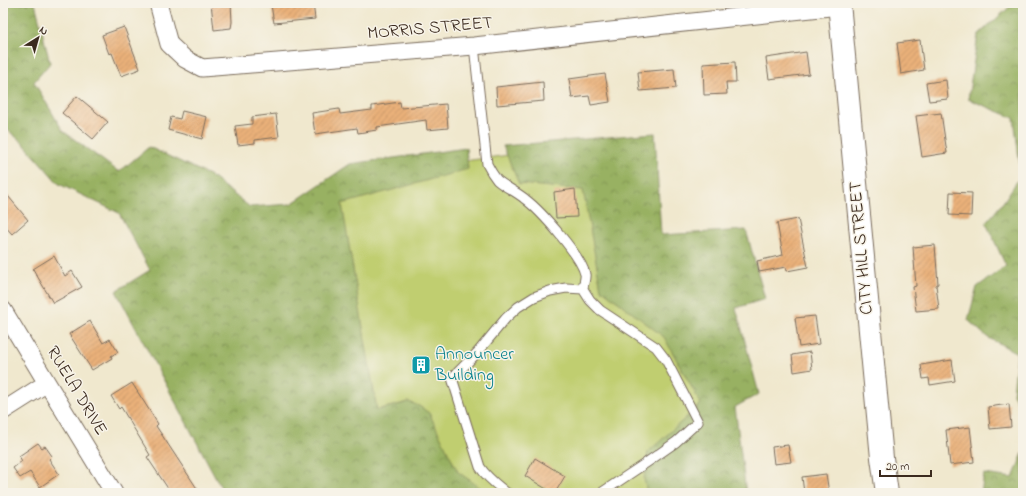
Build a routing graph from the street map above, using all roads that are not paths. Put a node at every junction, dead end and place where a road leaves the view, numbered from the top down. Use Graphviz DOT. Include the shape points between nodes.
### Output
graph roads {
  1 [pos="158,3"];
  2 [pos="839,5"];
  3 [pos="474,46"];
  4 [pos="582,289"];
  5 [pos="3,310"];
  6 [pos="47,383"];
  7 [pos="3,411"];
  8 [pos="114,493"];
  9 [pos="507,493"];
  10 [pos="601,493"];
  11 [pos="887,493"];
  1 -- 3 [label="street, MORRIS STREET" via="169,44 184,59 202,68"];
  2 -- 3 [label="street, MORRIS STREET"];
  2 -- 11 [label="street, CITY HILL STREET"];
  3 -- 4 [label="lane" via="487,164 498,180 539,212 573,252 585,275"];
  4 -- 9 [label="lane" via="550,291 518,307 452,378 480,467"];
  4 -- 10 [label="lane" via="600,310 656,347 666,360 698,422 676,442"];
  5 -- 6 [label="street, RUELA DRIVE"];
  6 -- 7 [label="street"];
  6 -- 8 [label="street, RUELA DRIVE"];
}
